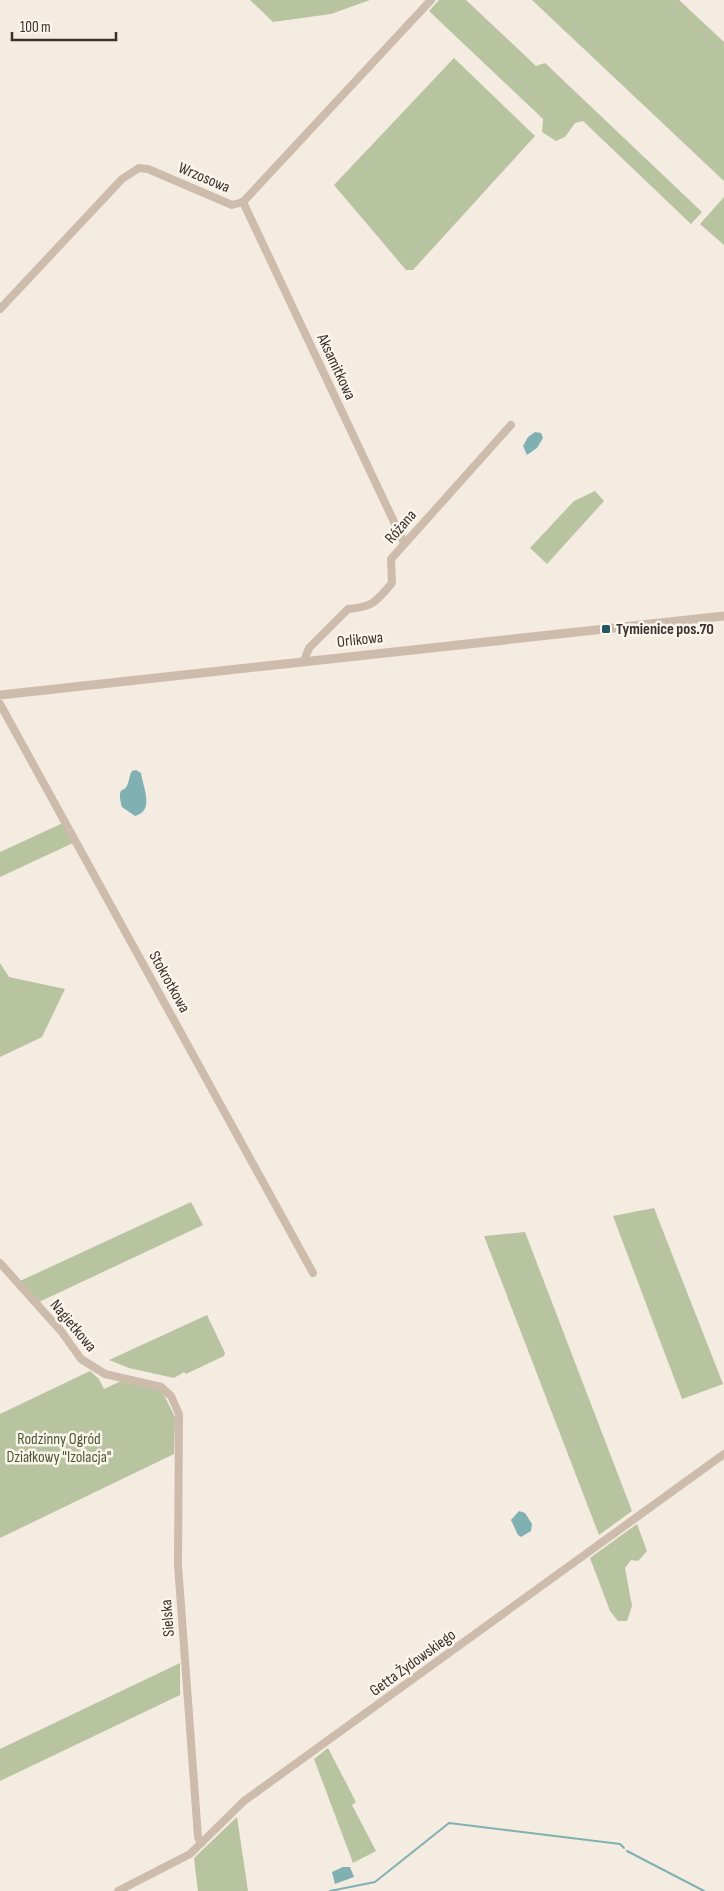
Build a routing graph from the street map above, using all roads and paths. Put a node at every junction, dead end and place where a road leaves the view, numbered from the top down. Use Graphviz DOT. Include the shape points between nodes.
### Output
graph roads {
  1 [pos="431,0"];
  2 [pos="243,202"];
  3 [pos="0,309"];
  4 [pos="511,425"];
  5 [pos="404,543"];
  6 [pos="724,616"];
  7 [pos="304,661"];
  8 [pos="0,695"];
  9 [pos="0,704"];
  10 [pos="0,1263"];
  11 [pos="313,1273"];
  12 [pos="168,1392"];
  13 [pos="724,1454"];
  14 [pos="201,1843"];
  15 [pos="118,1891"];
  1 -- 2 [label="street, Wrzosowa"];
  2 -- 3 [label="street, Wrzosowa" via="232,205 140,168 122,179"];
  2 -- 5 [label="street, Aksamitkowa"];
  4 -- 5 [label="street, Różana"];
  5 -- 7 [label="street, Różana" via="391,559 392,583 376,602 367,608 348,609 309,648"];
  6 -- 7 [label="street, Orlikowa"];
  7 -- 8 [label="street, Orlikowa"];
  9 -- 11 [label="street, Stokrotkowa"];
  10 -- 12 [label="street, Nagietkowa" via="61,1331 81,1359 105,1374 162,1387"];
  12 -- 14 [label="street, Sielska" via="179,1414 178,1565"];
  13 -- 14 [label="street, Getta Żydowskiego" via="244,1801"];
  14 -- 15 [label="street, Getta Żydowskiego" via="173,1864"];
}
